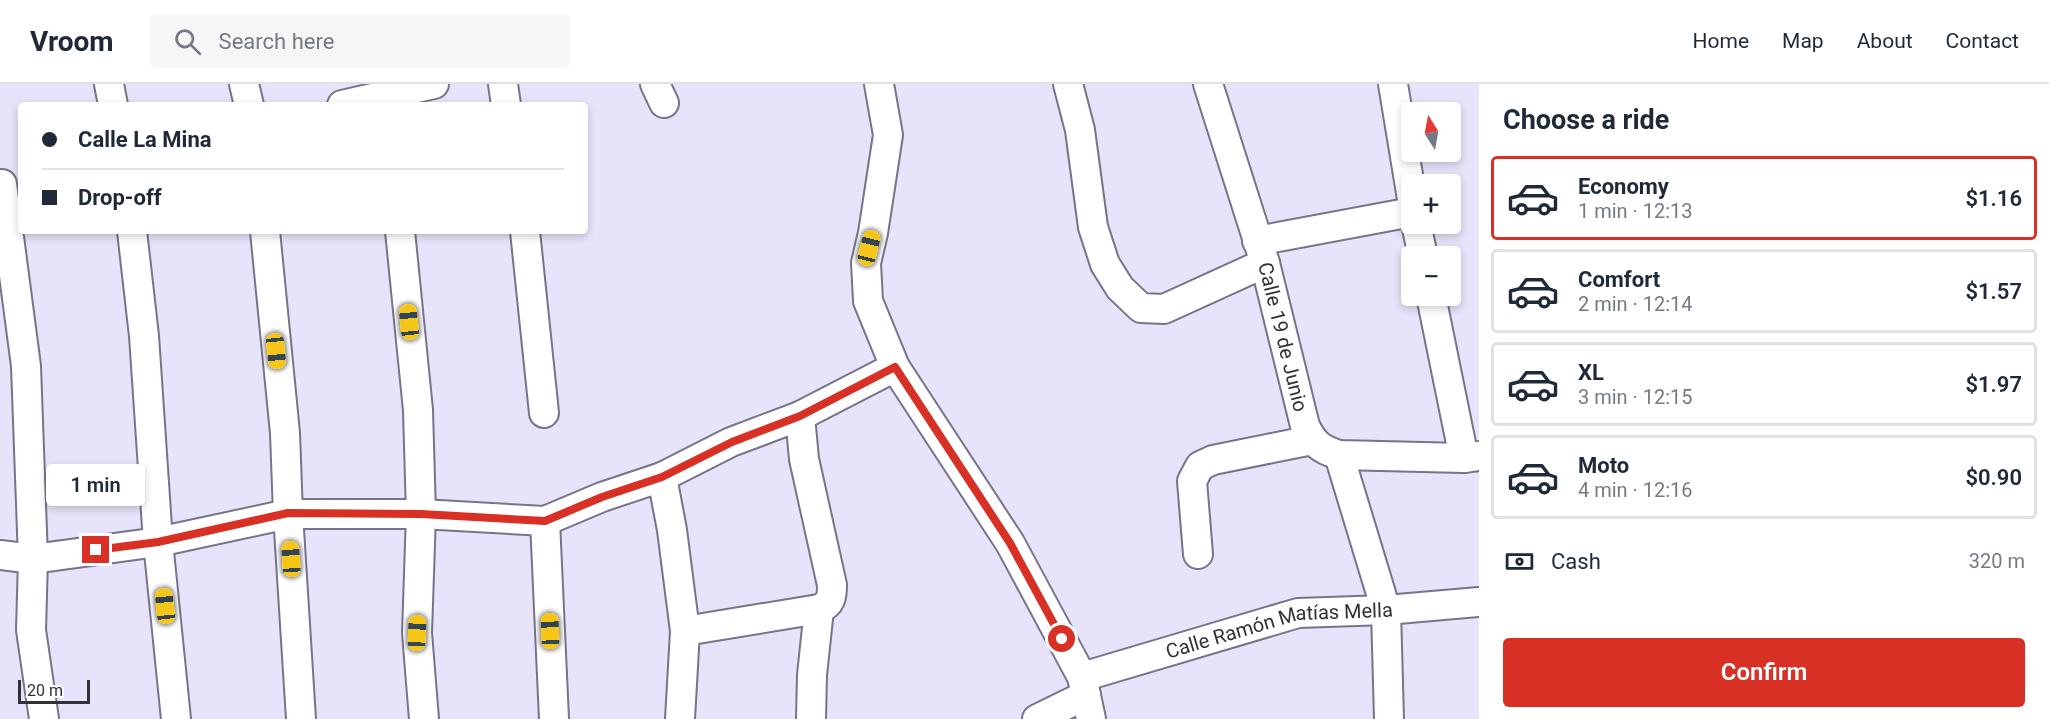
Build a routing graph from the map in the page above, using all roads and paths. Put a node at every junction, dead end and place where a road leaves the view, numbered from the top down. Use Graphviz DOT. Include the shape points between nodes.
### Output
graph roads {
  1 [pos="108,84"];
  2 [pos="244,84"];
  3 [pos="434,84"];
  4 [pos="503,84"];
  5 [pos="879,84"];
  6 [pos="1068,84"];
  7 [pos="1208,84"];
  8 [pos="1393,84"];
  9 [pos="373,96"];
  10 [pos="112,102"];
  11 [pos="248,102"];
  12 [pos="352,102"];
  13 [pos="506,102"];
  14 [pos="1408,174"];
  15 [pos="6,182"];
  16 [pos="1401,215"];
  17 [pos="132,234"];
  18 [pos="265,234"];
  19 [pos="399,234"];
  20 [pos="525,234"];
  21 [pos="1261,252"];
  22 [pos="1434,306"];
  23 [pos="895,367"];
  24 [pos="544,413"];
  25 [pos="800,416"];
  26 [pos="1312,440"];
  27 [pos="1339,455"];
  28 [pos="1472,457"];
  29 [pos="662,477"];
  30 [pos="288,513"];
  31 [pos="421,514"];
  32 [pos="545,521"];
  33 [pos="158,542"];
  34 [pos="1198,554"];
  35 [pos="0,555"];
  36 [pos="33,559"];
  37 [pos="1479,602"];
  38 [pos="819,609"];
  39 [pos="1386,610"];
  40 [pos="685,631"];
  41 [pos="1086,697"];
  42 [pos="44,719"];
  43 [pos="176,719"];
  44 [pos="301,719"];
  45 [pos="424,719"];
  46 [pos="554,719"];
  47 [pos="680,719"];
  48 [pos="811,719"];
  49 [pos="1036,719"];
  50 [pos="1389,719"];
  1 -- 10 [label="street"];
  2 -- 11 [label="street"];
  3 -- 9 [label="street"];
  4 -- 13 [label="street"];
  5 -- 23 [label="street" via="888,135 866,263 867,291"];
  6 -- 21 [label="street" via="1080,130 1093,227 1105,264 1120,288 1140,308 1164,309"];
  7 -- 21 [label="street, Calle 19 de Junio"];
  8 -- 14 [label="street"];
  9 -- 12 [label="street"];
  15 -- 36 [label="street" via="26,366"];
  16 -- 21 [label="street"];
  17 -- 33 [label="street" via="144,336"];
  18 -- 30 [label="street" via="285,433"];
  19 -- 31 [label="street" via="418,410"];
  20 -- 24 [label="street"];
  21 -- 26 [label="street, Calle 19 de Junio" via="1305,426"];
  22 -- 28 [label="street"];
  23 -- 25 [label="street"];
  23 -- 41 [label="street" via="1010,543"];
  25 -- 29 [label="street" via="732,442"];
  25 -- 38 [label="street" via="804,459 832,585 832,597 827,606"];
  26 -- 27 [label="street" via="1323,450"];
  26 -- 34 [label="street" via="1200,466 1192,481"];
  27 -- 28 [label="street"];
  27 -- 39 [label="street"];
  29 -- 32 [label="street"];
  29 -- 40 [label="street"];
  30 -- 31 [label="street"];
  30 -- 33 [label="street"];
  30 -- 44 [label="street"];
  31 -- 32 [label="street"];
  31 -- 45 [label="street" via="417,633"];
  32 -- 46 [label="street"];
  33 -- 36 [label="street"];
  33 -- 43 [label="street"];
  35 -- 36 [label="street"];
  36 -- 42 [label="street" via="31,630"];
  37 -- 39 [label="street, Calle Ramón Matías Mella"];
  38 -- 40 [label="street"];
  38 -- 48 [label="street"];
  39 -- 41 [label="street, Calle Ramón Matías Mella" via="1298,613"];
  39 -- 50 [label="street"];
  40 -- 47 [label="street"];
  41 -- 49 [label="street, Calle Ramón Matías Mella"];
}
